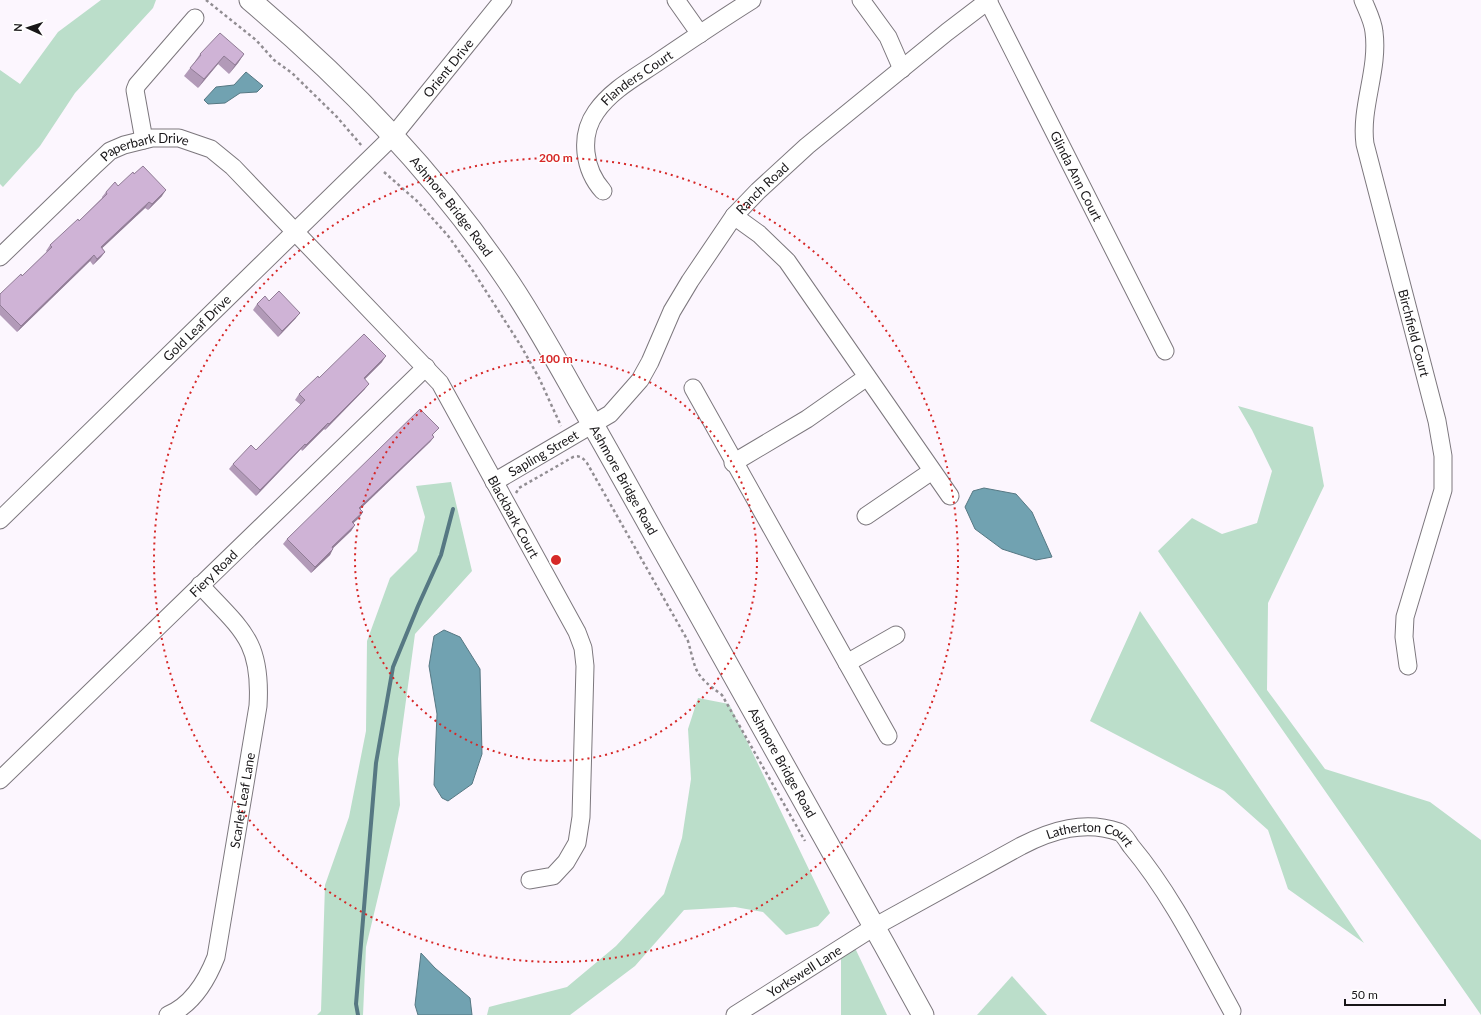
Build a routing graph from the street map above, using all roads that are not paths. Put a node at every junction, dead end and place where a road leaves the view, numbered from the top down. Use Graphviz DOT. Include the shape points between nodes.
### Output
graph roads {
  1 [pos="250,0"];
  2 [pos="503,0"];
  3 [pos="676,0"];
  4 [pos="752,0"];
  5 [pos="861,0"];
  6 [pos="1363,0"];
  7 [pos="989,1"];
  8 [pos="195,18"];
  9 [pos="700,34"];
  10 [pos="902,69"];
  11 [pos="393,136"];
  12 [pos="144,140"];
  13 [pos="603,191"];
  14 [pos="734,216"];
  15 [pos="296,233"];
  16 [pos="0,257"];
  17 [pos="1165,351"];
  18 [pos="426,367"];
  19 [pos="867,377"];
  20 [pos="693,388"];
  21 [pos="594,426"];
  22 [pos="733,462"];
  23 [pos="932,471"];
  24 [pos="494,482"];
  25 [pos="950,496"];
  26 [pos="866,516"];
  27 [pos="0,520"];
  28 [pos="200,586"];
  29 [pos="896,635"];
  30 [pos="847,663"];
  31 [pos="1408,666"];
  32 [pos="888,736"];
  33 [pos="0,780"];
  34 [pos="530,880"];
  35 [pos="874,927"];
  36 [pos="1232,1011"];
  37 [pos="168,1015"];
  38 [pos="735,1015"];
  39 [pos="923,1015"];
  1 -- 11 [label="main road, Ashmore Bridge Road"];
  2 -- 11 [label="street, Orient Drive"];
  3 -- 9 [label="street"];
  4 -- 9 [label="street, Flanders Court"];
  5 -- 10 [label="street" via="888,37"];
  6 -- 31 [label="street, Birchfield Court" via="1374,31 1375,45 1373,77 1364,131 1366,144 1437,421 1443,456 1443,490 1405,617 1404,637"];
  7 -- 10 [label="street, Ranch Road"];
  7 -- 17 [label="street, Glinda Ann Court"];
  8 -- 12 [label="street" via="137,85 135,90"];
  9 -- 13 [label="street, Flanders Court" via="610,96 596,113 590,125 587,165 592,178"];
  10 -- 14 [label="street, Ranch Road" via="807,146"];
  11 -- 15 [label="street, Gold Leaf Drive"];
  11 -- 21 [label="main road, Ashmore Bridge Road" via="451,202 505,276 532,317"];
  12 -- 15 [label="street, Paperbark Drive" via="179,138 210,149 233,167"];
  12 -- 16 [label="street, Paperbark Drive" via="110,151"];
  14 -- 19 [label="street" via="759,234 787,261"];
  14 -- 21 [label="street, Ranch Road" via="672,311 640,380 610,414"];
  15 -- 18 [label="street, Blackbark Court"];
  15 -- 27 [label="street, Gold Leaf Drive"];
  18 -- 24 [label="street, Blackbark Court" via="440,383"];
  18 -- 28 [label="street, Fiery Road"];
  19 -- 22 [label="street" via="807,419"];
  19 -- 23 [label="street"];
  20 -- 22 [label="street"];
  21 -- 24 [label="street, Sapling Street"];
  21 -- 35 [label="main road, Ashmore Bridge Road"];
  22 -- 30 [label="street"];
  23 -- 25 [label="street"];
  23 -- 26 [label="street"];
  24 -- 34 [label="street, Blackbark Court" via="577,632 583,648 585,666 581,817 577,843 566,862 553,876"];
  28 -- 33 [label="street, Fiery Road"];
  28 -- 37 [label="street, Scarlet Leaf Lane" via="242,629 250,643 258,672 258,706 216,957 204,982 192,997"];
  29 -- 30 [label="street"];
  30 -- 32 [label="street"];
  35 -- 36 [label="street, Latherton Court" via="1043,835 1083,825 1121,833 1140,856 1182,919"];
  35 -- 38 [label="street, Yorkswell Lane"];
  35 -- 39 [label="main road, Ashmore Bridge Road"];
}
